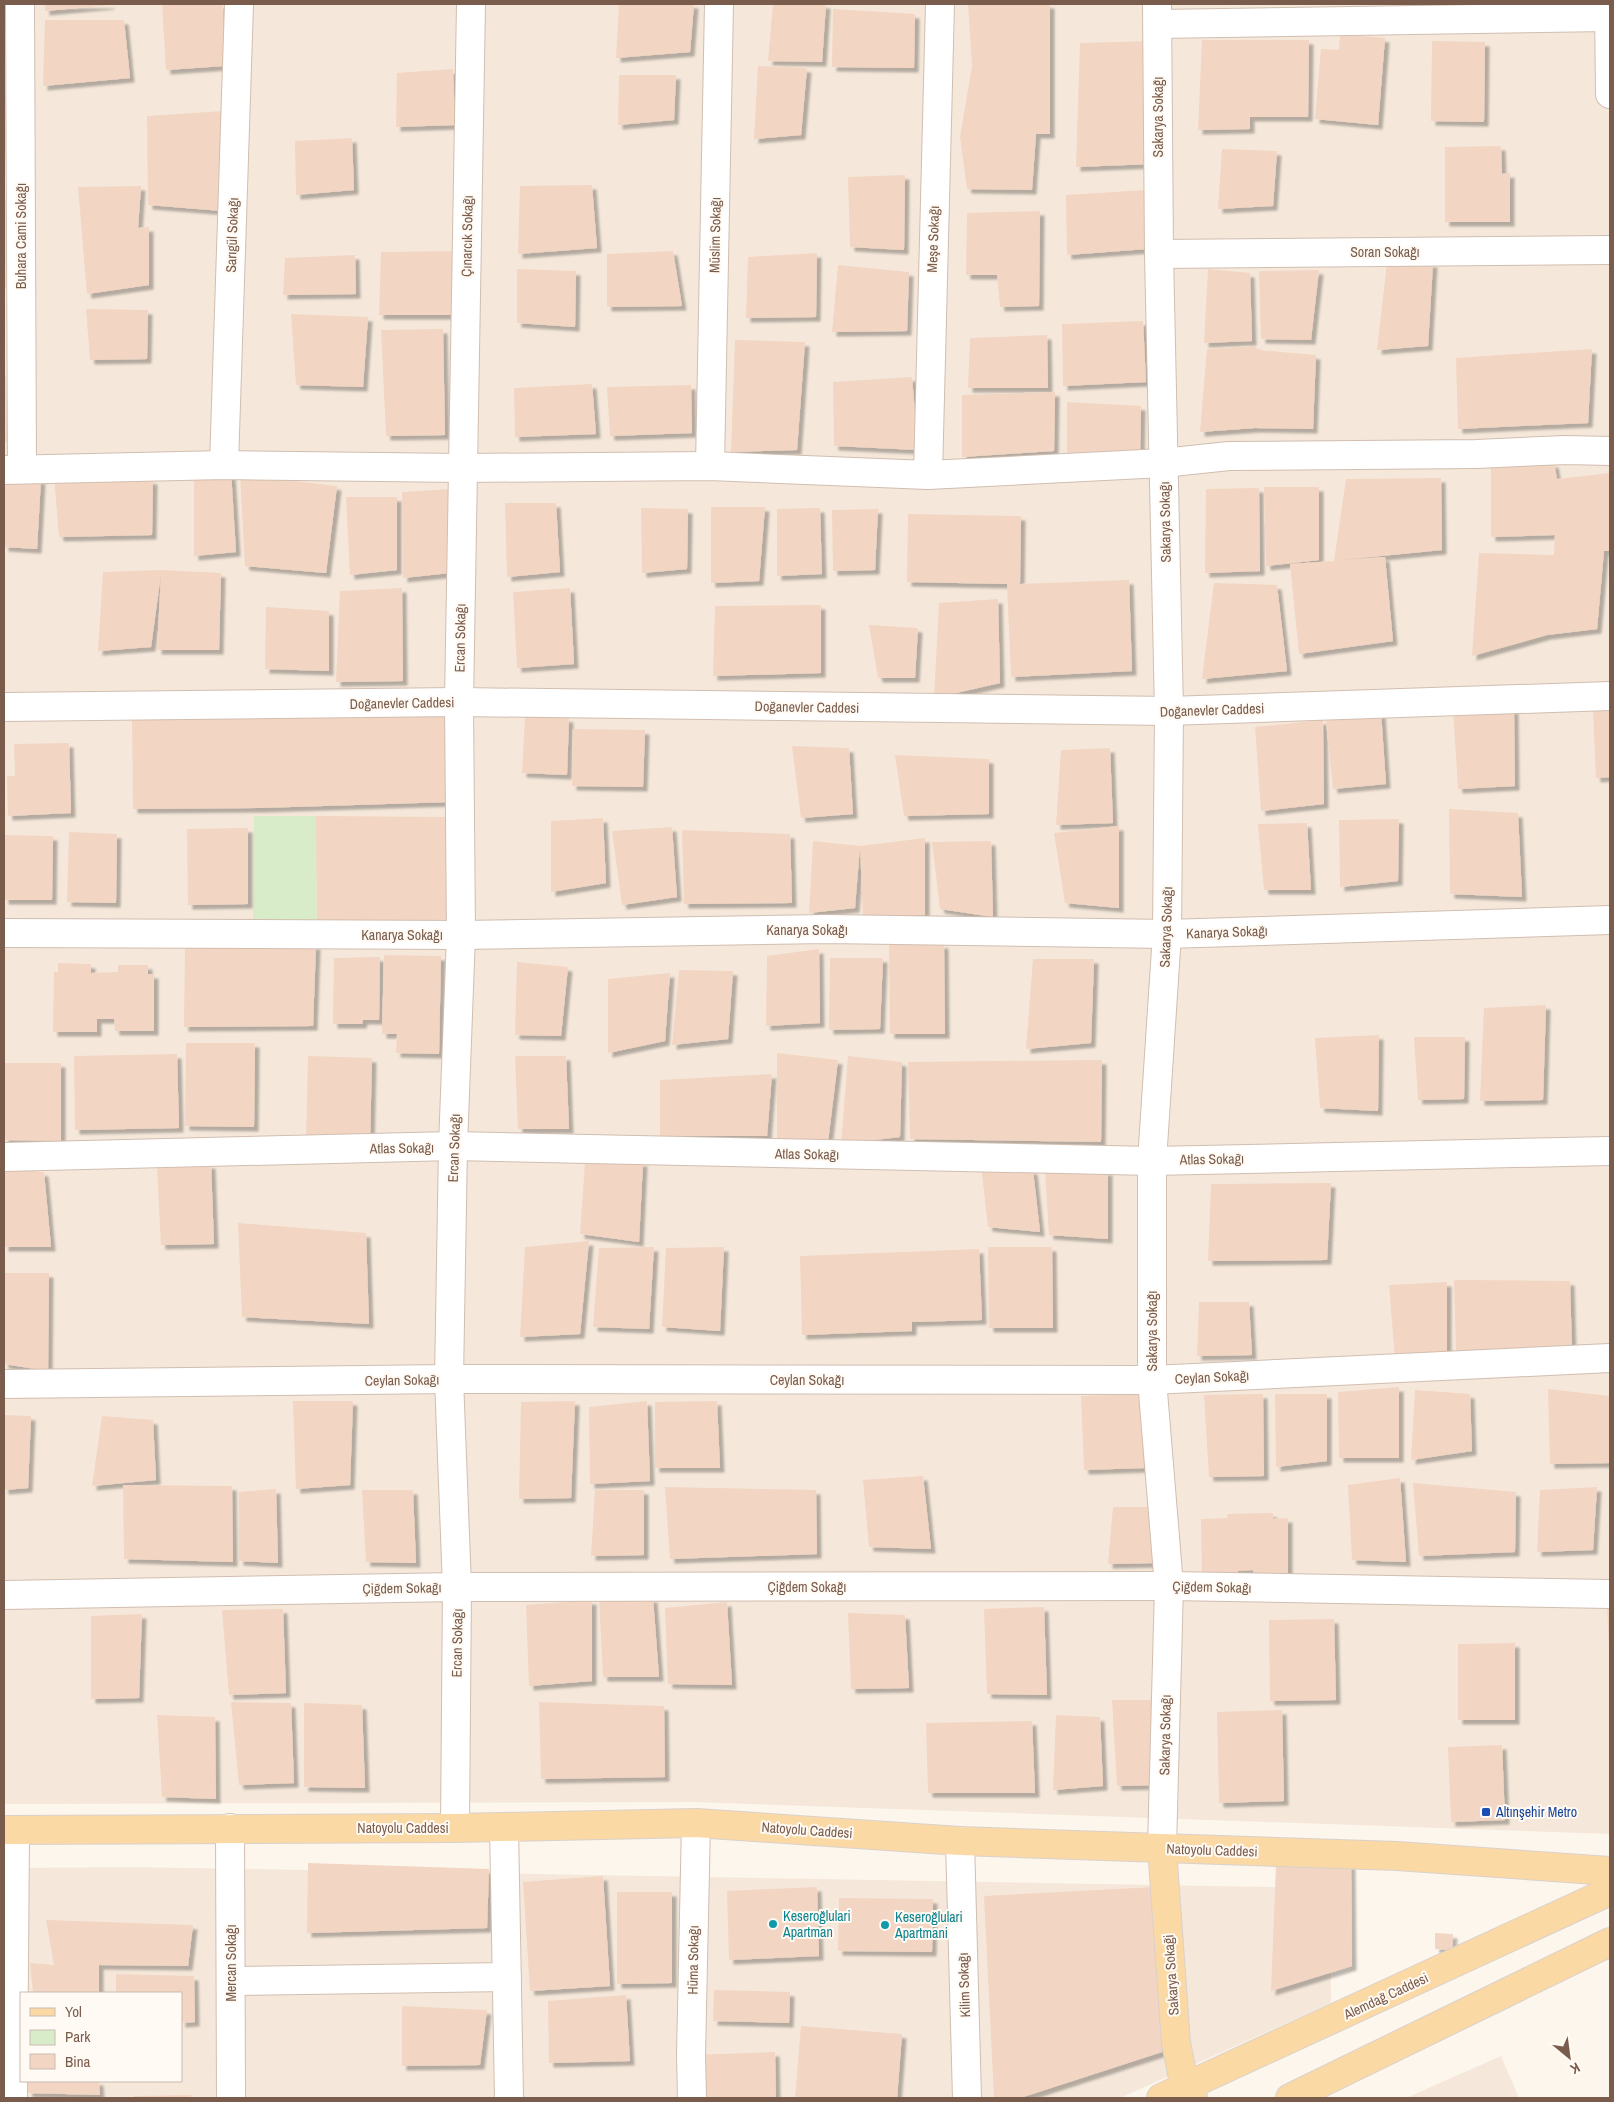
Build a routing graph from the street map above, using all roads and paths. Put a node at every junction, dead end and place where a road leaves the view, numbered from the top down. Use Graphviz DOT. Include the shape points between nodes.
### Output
graph roads {
  1 [pos="20,4"];
  2 [pos="239,4"];
  3 [pos="471,4"];
  4 [pos="719,4"];
  5 [pos="940,4"];
  6 [pos="1609,10"];
  7 [pos="1157,14"];
  8 [pos="1610,92"];
  9 [pos="1610,250"];
  10 [pos="1159,254"];
  11 [pos="1610,451"];
  12 [pos="1163,463"];
  13 [pos="224,465"];
  14 [pos="710,466"];
  15 [pos="462,468"];
  16 [pos="13,469"];
  17 [pos="928,475"];
  18 [pos="1610,696"];
  19 [pos="459,702"];
  20 [pos="4,707"];
  21 [pos="1170,711"];
  22 [pos="1610,920"];
  23 [pos="4,933"];
  24 [pos="1167,934"];
  25 [pos="461,935"];
  26 [pos="453,1146"];
  27 [pos="1610,1151"];
  28 [pos="4,1157"];
  29 [pos="1152,1161"];
  30 [pos="1610,1358"];
  31 [pos="449,1380"];
  32 [pos="1152,1380"];
  33 [pos="4,1384"];
  34 [pos="1169,1586"];
  35 [pos="457,1587"];
  36 [pos="1610,1594"];
  37 [pos="4,1595"];
  38 [pos="696,1823"];
  39 [pos="504,1827"];
  40 [pos="230,1828"];
  41 [pos="455,1828"];
  42 [pos="9,1830"];
  43 [pos="960,1841"];
  44 [pos="1162,1848"];
  45 [pos="1610,1870"];
  46 [pos="1610,1891"];
  47 [pos="1610,1942"];
  48 [pos="507,1977"];
  49 [pos="231,1982"];
  50 [pos="1180,2095"];
  51 [pos="13,2098"];
  52 [pos="231,2098"];
  53 [pos="509,2098"];
  54 [pos="692,2098"];
  55 [pos="967,2098"];
  56 [pos="1290,2098"];
  1 -- 16 [label="street, Buhara Cami Sokağı"];
  2 -- 13 [label="street, Sarıgül Sokağı"];
  3 -- 15 [label="street, Çınarcık Sokağı"];
  4 -- 14 [label="street, Müslim Sokağı"];
  5 -- 17 [label="street, Meşe Sokağı"];
  6 -- 7 [label="street"];
  6 -- 8 [label="street"];
  7 -- 10 [label="street, Sakarya Sokağı"];
  9 -- 10 [label="street, Soran Sokağı"];
  10 -- 12 [label="street, Sakarya Sokağı"];
  11 -- 12 [label="street" via="1229,456"];
  12 -- 17 [label="street"];
  12 -- 21 [label="street, Sakarya Sokağı"];
  13 -- 15 [label="street"];
  13 -- 16 [label="street"];
  14 -- 15 [label="street"];
  14 -- 17 [label="street"];
  15 -- 19 [label="street, Ercan Sokağı"];
  18 -- 21 [label="street, Doğanevler Caddesi"];
  19 -- 20 [label="street, Doğanevler Caddesi"];
  19 -- 21 [label="street, Doğanevler Caddesi"];
  19 -- 25 [label="street, Ercan Sokağı"];
  21 -- 24 [label="street, Sakarya Sokağı"];
  22 -- 24 [label="street, Kanarya Sokağı"];
  23 -- 25 [label="street, Kanarya Sokağı"];
  24 -- 25 [label="street, Kanarya Sokağı" via="827,929"];
  24 -- 29 [label="street, Sakarya Sokağı"];
  25 -- 26 [label="street, Ercan Sokağı"];
  26 -- 28 [label="street, Atlas Sokağı"];
  26 -- 29 [label="street, Atlas Sokağı"];
  26 -- 31 [label="street, Ercan Sokağı"];
  27 -- 29 [label="street, Atlas Sokağı"];
  29 -- 32 [label="street, Sakarya Sokağı"];
  30 -- 32 [label="street, Ceylan Sokağı"];
  31 -- 32 [label="street, Ceylan Sokağı"];
  31 -- 33 [label="street, Ceylan Sokağı"];
  31 -- 35 [label="street, Ercan Sokağı"];
  32 -- 34 [label="street, Sakarya Sokağı"];
  34 -- 35 [label="street, Çiğdem Sokağı"];
  34 -- 36 [label="street, Çiğdem Sokağı"];
  34 -- 44 [label="street, Sakarya Sokağı"];
  35 -- 37 [label="street, Çiğdem Sokağı"];
  35 -- 41 [label="street, Ercan Sokağı"];
  38 -- 39 [label="main road, Natoyolu Caddesi"];
  38 -- 43 [label="main road, Natoyolu Caddesi"];
  38 -- 54 [label="street, Hüma Sokağı"];
  39 -- 41 [label="main road, Natoyolu Caddesi"];
  39 -- 48 [label="street"];
  40 -- 41 [label="main road, Natoyolu Caddesi"];
  40 -- 42 [label="main road, Natoyolu Caddesi"];
  40 -- 49 [label="street, Mercan Sokağı"];
  42 -- 51 [label="street"];
  43 -- 44 [label="main road, Natoyolu Caddesi"];
  43 -- 55 [label="street, Kilim Sokağı"];
  44 -- 45 [label="main road, Natoyolu Caddesi" via="1397,1856"];
  44 -- 50 [label="main road, Sakarya Sokaği"];
  46 -- 50 [label="main road, Alemdağ Caddesi"];
  47 -- 56 [label="main road"];
  48 -- 49 [label="street"];
  48 -- 53 [label="street"];
  49 -- 52 [label="street, Mercan Sokağı"];
}
